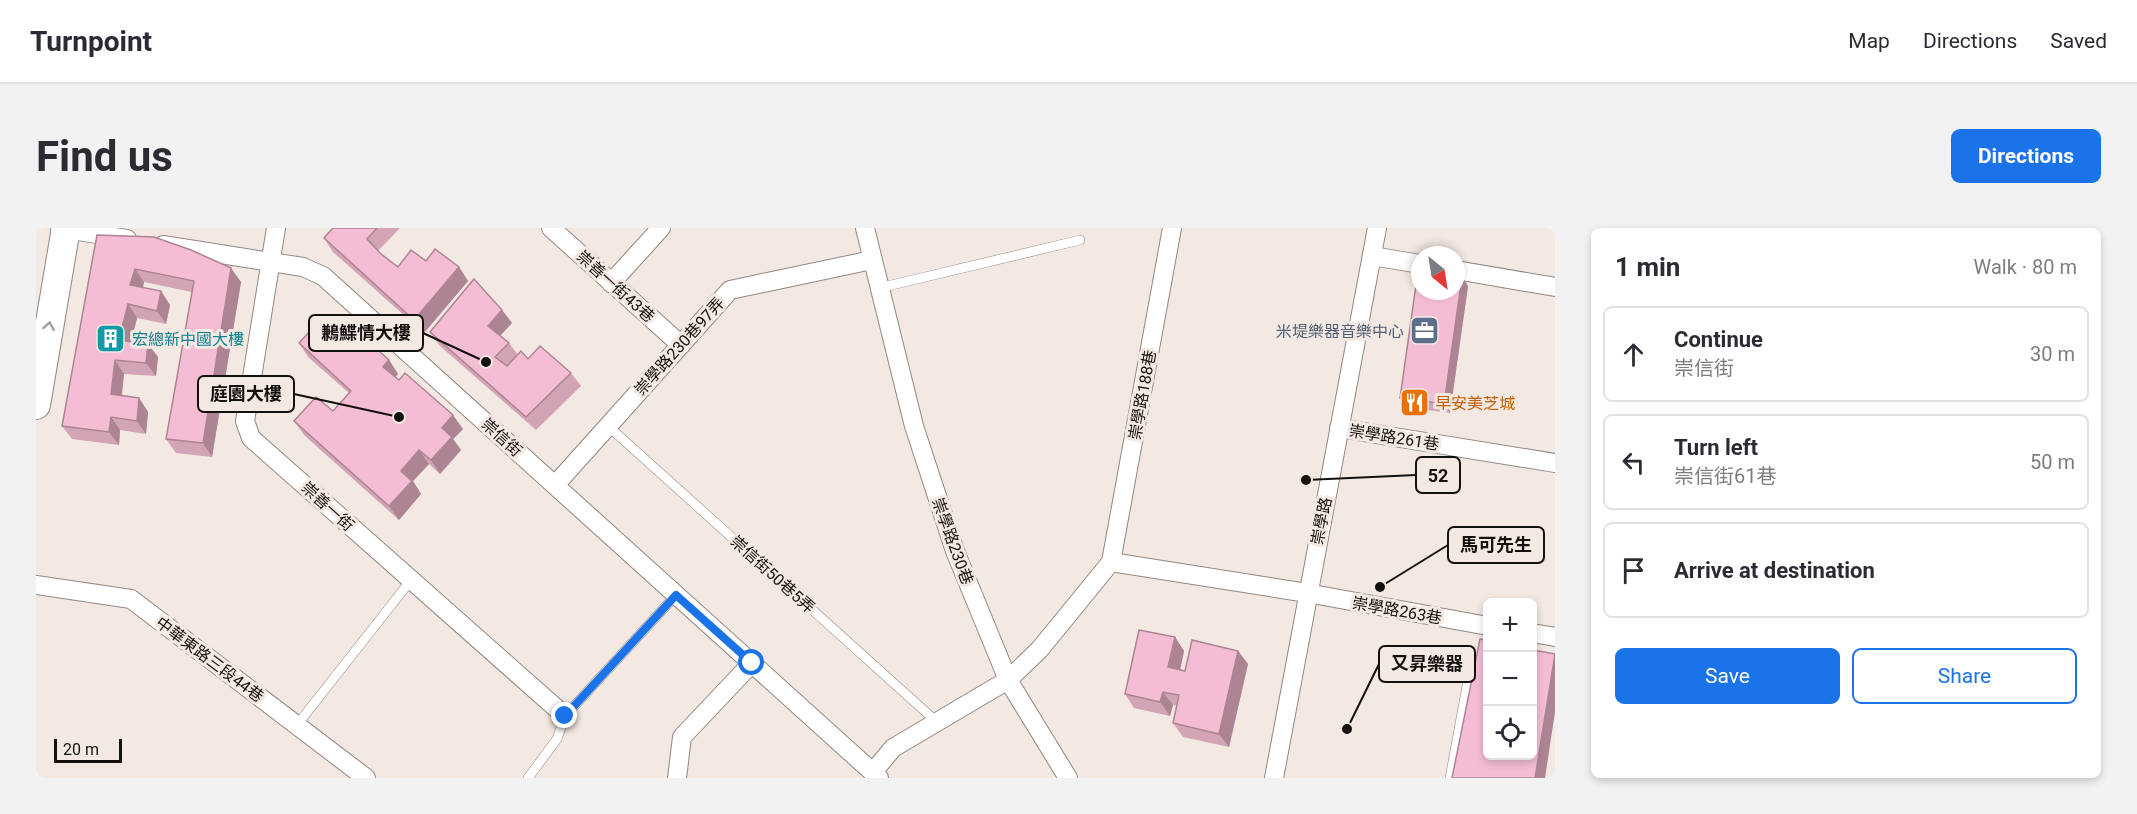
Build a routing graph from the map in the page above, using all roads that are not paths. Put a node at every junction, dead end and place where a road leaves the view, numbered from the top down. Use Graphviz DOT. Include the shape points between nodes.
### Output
graph roads {
  1 [pos="64,228"];
  2 [pos="276,228"];
  3 [pos="551,228"];
  4 [pos="661,228"];
  5 [pos="865,228"];
  6 [pos="1172,228"];
  7 [pos="1377,228"];
  8 [pos="1080,240"];
  9 [pos="1371,256"];
  10 [pos="872,260"];
  11 [pos="270,261"];
  12 [pos="1411,263"];
  13 [pos="1465,272"];
  14 [pos="611,283"];
  15 [pos="1555,287"];
  16 [pos="879,288"];
  17 [pos="681,345"];
  18 [pos="36,405"];
  19 [pos="608,426"];
  20 [pos="1339,428"];
  21 [pos="1555,463"];
  22 [pos="556,484"];
  23 [pos="1111,562"];
  24 [pos="411,580"];
  25 [pos="36,585"];
  26 [pos="1307,593"];
  27 [pos="676,595"];
  28 [pos="1483,625"];
  29 [pos="1537,634"];
  30 [pos="1555,637"];
  31 [pos="1472,660"];
  32 [pos="752,663"];
  33 [pos="1008,680"];
  34 [pos="565,716"];
  35 [pos="938,723"];
  36 [pos="297,725"];
  37 [pos="876,775"];
  38 [pos="366,778"];
  39 [pos="528,778"];
  40 [pos="677,778"];
  41 [pos="1068,778"];
  42 [pos="1274,778"];
  43 [pos="1450,778"];
  1 -- 11 [label="street, 崇信街"];
  18 -- 1 [label="main road, one-way"];
  2 -- 11 [label="street, 崇善一街"];
  3 -- 14 [label="street, 崇善一街43巷"];
  4 -- 14 [label="street"];
  5 -- 10 [label="street, 崇學路230巷"];
  6 -- 23 [label="street, 崇學路188巷"];
  7 -- 9 [label="street, 崇學路"];
  8 -- 16 [label="lane"];
  9 -- 12 [label="street"];
  9 -- 20 [label="street, 崇學路"];
  10 -- 16 [label="street, 崇學路230巷"];
  10 -- 17 [label="street, 崇學路230巷97弄" via="730,290"];
  11 -- 22 [label="street, 崇信街" via="303,267 323,276"];
  11 -- 24 [label="street, 崇善一街" via="245,421 251,438"];
  13 -- 15 [label="street"];
  14 -- 17 [label="street, 崇善一街43巷"];
  16 -- 33 [label="street, 崇學路230巷" via="914,426 954,551"];
  17 -- 19 [label="street, 崇學路230巷97弄"];
  19 -- 22 [label="street, 崇學路230巷97弄"];
  19 -- 35 [label="lane, 崇信街50巷5弄"];
  20 -- 21 [label="street, 崇學路261巷"];
  20 -- 26 [label="street, 崇學路"];
  22 -- 27 [label="street, 崇信街"];
  23 -- 26 [label="street"];
  23 -- 33 [label="street, 崇學路188巷" via="1041,649"];
  24 -- 34 [label="street, 崇善一街"];
  24 -- 36 [label="lane"];
  25 -- 36 [label="street, 中華東路三段44巷" via="132,598"];
  26 -- 28 [label="street, 崇學路263巷"];
  26 -- 42 [label="street, 崇學路"];
  27 -- 32 [label="street, 崇信街"];
  27 -- 34 [label="lane"];
  29 -- 30 [label="street"];
  31 -- 43 [label="lane"];
  32 -- 37 [label="street, 崇信街"];
  32 -- 40 [label="street" via="682,737"];
  33 -- 35 [label="street, 崇學路188巷"];
  33 -- 41 [label="street, 崇學路230巷"];
  34 -- 39 [label="lane" via="557,739"];
  35 -- 37 [label="street, 崇學路188巷" via="893,748"];
  36 -- 38 [label="street, 中華東路三段44巷"];
}
